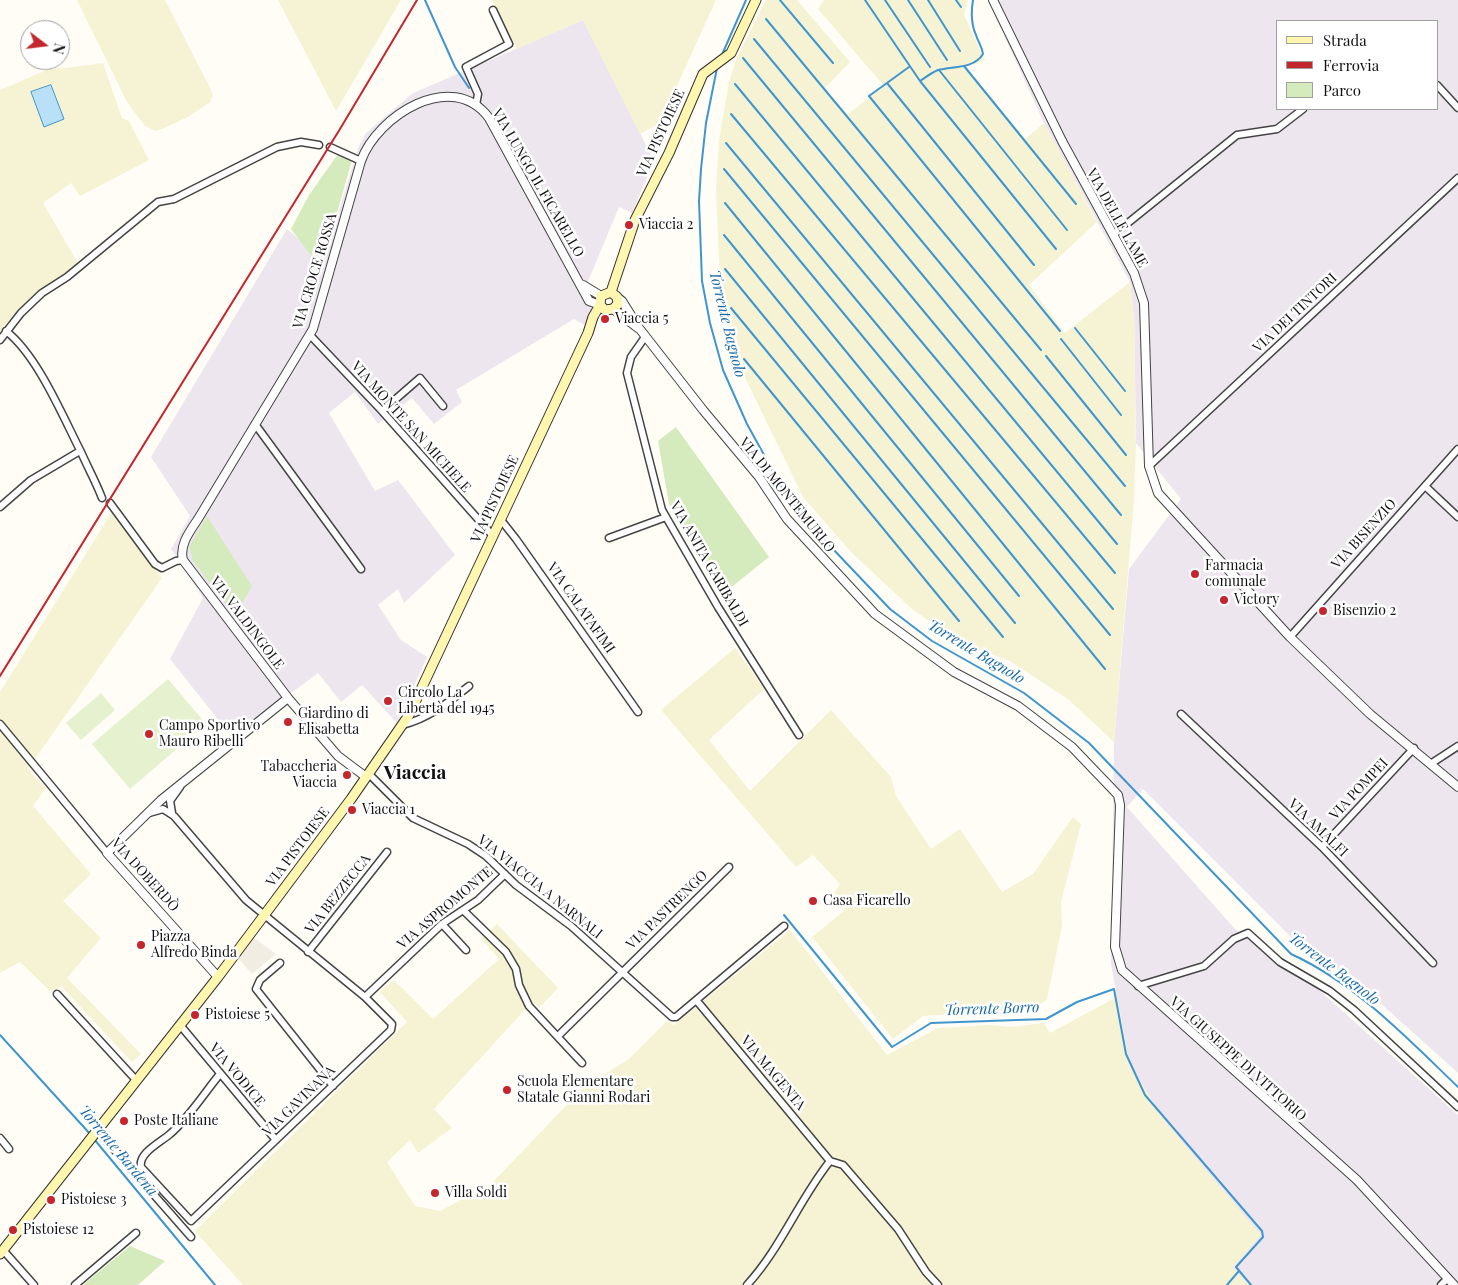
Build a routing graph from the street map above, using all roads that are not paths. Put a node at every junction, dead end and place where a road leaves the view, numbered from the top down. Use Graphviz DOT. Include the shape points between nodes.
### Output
graph roads {
  1 [pos="756,0"];
  2 [pos="993,0"];
  3 [pos="493,10"];
  4 [pos="1438,86"];
  5 [pos="476,105"];
  6 [pos="1458,108"];
  7 [pos="1302,110"];
  8 [pos="319,145"];
  9 [pos="330,147"];
  10 [pos="361,161"];
  11 [pos="1458,178"];
  12 [pos="1113,236"];
  13 [pos="614,295"];
  14 [pos="605,305"];
  15 [pos="639,328"];
  16 [pos="6,331"];
  17 [pos="310,335"];
  18 [pos="645,337"];
  19 [pos="0,340"];
  20 [pos="443,406"];
  21 [pos="382,411"];
  22 [pos="255,424"];
  23 [pos="1458,449"];
  24 [pos="80,451"];
  25 [pos="1149,466"];
  26 [pos="1425,486"];
  27 [pos="102,498"];
  28 [pos="110,503"];
  29 [pos="0,507"];
  30 [pos="666,517"];
  31 [pos="1458,517"];
  32 [pos="501,520"];
  33 [pos="493,536"];
  34 [pos="609,538"];
  35 [pos="183,560"];
  36 [pos="361,569"];
  37 [pos="1290,637"];
  38 [pos="470,686"];
  39 [pos="288,698"];
  40 [pos="638,712"];
  41 [pos="1181,714"];
  42 [pos="0,724"];
  43 [pos="402,725"];
  44 [pos="799,735"];
  45 [pos="1458,746"];
  46 [pos="1414,748"];
  47 [pos="1432,763"];
  48 [pos="367,775"];
  49 [pos="185,781"];
  50 [pos="1458,787"];
  51 [pos="1120,805"];
  52 [pos="147,814"];
  53 [pos="174,816"];
  54 [pos="1322,847"];
  55 [pos="387,852"];
  56 [pos="107,853"];
  57 [pos="729,867"];
  58 [pos="505,874"];
  59 [pos="463,910"];
  60 [pos="263,916"];
  61 [pos="442,924"];
  62 [pos="784,926"];
  63 [pos="466,950"];
  64 [pos="308,952"];
  65 [pos="280,963"];
  66 [pos="1434,963"];
  67 [pos="622,971"];
  68 [pos="218,977"];
  69 [pos="1138,986"];
  70 [pos="57,994"];
  71 [pos="364,997"];
  72 [pos="697,1001"];
  73 [pos="180,1025"];
  74 [pos="558,1036"];
  75 [pos="582,1063"];
  76 [pos="220,1074"];
  77 [pos="136,1080"];
  78 [pos="334,1086"];
  79 [pos="1458,1107"];
  80 [pos="96,1132"];
  81 [pos="0,1138"];
  82 [pos="276,1140"];
  83 [pos="9,1149"];
  84 [pos="830,1162"];
  85 [pos="136,1233"];
  86 [pos="191,1237"];
  87 [pos="2,1252"];
  88 [pos="1448,1278"];
  89 [pos="34,1285"];
  90 [pos="75,1285"];
  91 [pos="747,1285"];
  92 [pos="938,1285"];
  93 [pos="1441,1285"];
  94 [pos="1454,1285"];
  1 -- 13 [label="main road, VIA PISTOIESE" via="733,50 708,68 701,78 669,153 635,220"];
  2 -- 12 [label="street, VIA DELLE LAME"];
  3 -- 5 [label="street, VIA LUNGO IL FICARELLO" via="509,44 466,67 478,94"];
  4 -- 6 [label="street"];
  5 -- 10 [label="street, VIA CROCE ROSSA" via="458,96 446,95 419,104 380,129"];
  5 -- 14 [label="street, VIA LUNGO IL FICARELLO" via="489,118 591,303"];
  7 -- 12 [label="street" via="1277,129 1237,135"];
  8 -- 16 [label="street" via="301,142 277,147 174,199 158,202 67,277 42,293"];
  9 -- 10 [label="street"];
  10 -- 17 [label="street, VIA CROCE ROSSA"];
  11 -- 25 [label="street, VIA DEI TINTORI"];
  12 -- 25 [label="street, VIA DELLE LAME" via="1134,273 1144,303"];
  13 -- 14 [label="main road"];
  13 -- 14 [label="main road, VIA PISTOIESE" via="618,304"];
  13 -- 15 [label="street, VIA DI MONTEMURLO" via="622,300"];
  14 -- 15 [label="street, VIA DI MONTEMURLO"];
  14 -- 32 [label="main road, VIA PISTOIESE" via="593,317"];
  15 -- 18 [label="street, VIA DI MONTEMURLO"];
  16 -- 19 [label="street"];
  16 -- 24 [label="street" via="38,370 65,416"];
  17 -- 21 [label="street, VIA MONTE SAN MICHELE"];
  17 -- 22 [label="street, VIA CROCE ROSSA"];
  18 -- 30 [label="street, VIA ANITA GARIBALDI" via="631,357 627,373"];
  18 -- 51 [label="street, VIA DI MONTEMURLO" via="759,477 787,519 875,614 954,672 1018,706 1064,742 1118,795"];
  20 -- 21 [label="street" via="420,378"];
  21 -- 33 [label="street, VIA MONTE SAN MICHELE"];
  22 -- 35 [label="street, VIA CROCE ROSSA" via="185,540"];
  22 -- 36 [label="street"];
  23 -- 26 [label="street, VIA BISENZIO"];
  24 -- 27 [label="street"];
  24 -- 29 [label="street" via="31,480"];
  25 -- 37 [label="street, VIA DELLE LAME" via="1161,498"];
  26 -- 31 [label="street"];
  26 -- 37 [label="street, VIA BISENZIO"];
  28 -- 35 [label="street" via="155,564 162,568"];
  30 -- 34 [label="street"];
  30 -- 44 [label="street, VIA ANITA GARIBALDI"];
  32 -- 33 [label="main road, VIA PISTOIESE"];
  32 -- 40 [label="street, VIA CALATAFIMI"];
  33 -- 43 [label="main road, VIA PISTOIESE"];
  35 -- 39 [label="street, VIA VALDINGOLE"];
  37 -- 46 [label="street, VIA DELLE LAME" via="1370,714"];
  38 -- 43 [label="street" via="435,712"];
  39 -- 48 [label="street, VIA VALDINGOLE" via="338,756"];
  39 -- 49 [label="street"];
  41 -- 54 [label="street, VIA AMALFI"];
  42 -- 56 [label="street, VIA DOBERDÒ"];
  43 -- 48 [label="main road, VIA PISTOIESE"];
  45 -- 47 [label="street"];
  46 -- 47 [label="street, VIA DELLE LAME"];
  46 -- 54 [label="street, VIA POMPEI"];
  47 -- 50 [label="street, VIA DELLE LAME"];
  48 -- 58 [label="street, VIA VIACCIA A NARNALI" via="413,818 477,849"];
  48 -- 60 [label="main road, VIA PISTOIESE"];
  49 -- 52 [label="street"];
  49 -- 53 [label="street" via="170,801"];
  51 -- 69 [label="street, VIA GIUSEPPE DI VITTORIO" via="1115,947 1122,970"];
  52 -- 53 [label="street" via="163,809"];
  52 -- 56 [label="street"];
  53 -- 60 [label="street"];
  54 -- 66 [label="street, VIA AMALFI"];
  55 -- 64 [label="street, VIA BEZZECCA"];
  56 -- 68 [label="street, VIA DOBERDÒ"];
  57 -- 67 [label="street, VIA PASTRENGO"];
  58 -- 59 [label="street, VIA ASPROMONTE"];
  58 -- 67 [label="street, VIA VIACCIA A NARNALI" via="559,915"];
  59 -- 61 [label="street, VIA ASPROMONTE"];
  59 -- 74 [label="street" via="506,952 516,969 529,1006"];
  60 -- 64 [label="street"];
  60 -- 68 [label="main road, VIA PISTOIESE"];
  61 -- 63 [label="street"];
  61 -- 71 [label="street, VIA ASPROMONTE"];
  62 -- 72 [label="street, VIA VIACCIA A NARNALI"];
  64 -- 71 [label="street"];
  65 -- 78 [label="street" via="260,980 256,989"];
  67 -- 72 [label="street, VIA VIACCIA A NARNALI" via="672,1017"];
  67 -- 74 [label="street"];
  68 -- 73 [label="main road, VIA PISTOIESE"];
  69 -- 79 [label="street" via="1204,966 1234,939 1248,933 1280,962 1330,991 1354,1010"];
  69 -- 88 [label="street, VIA GIUSEPPE DI VITTORIO" via="1357,1180"];
  70 -- 77 [label="street"];
  71 -- 78 [label="street, VIA GAVINANA" via="392,1026"];
  72 -- 84 [label="street, VIA MAGENTA"];
  73 -- 76 [label="street, VIA VODICE"];
  73 -- 77 [label="main road, VIA PISTOIESE"];
  74 -- 75 [label="street"];
  76 -- 82 [label="street, VIA VODICE"];
  76 -- 82 [label="street, VIA GAVINANA" via="173,1132 143,1156 141,1167 192,1221"];
  77 -- 80 [label="main road, VIA PISTOIESE"];
  78 -- 82 [label="street, VIA GAVINANA"];
  80 -- 86 [label="street"];
  80 -- 87 [label="main road, VIA PISTOIESE"];
  81 -- 83 [label="street"];
  84 -- 91 [label="street"];
  84 -- 92 [label="street" via="843,1165 898,1228"];
  85 -- 90 [label="street"];
  87 -- 89 [label="street"];
  88 -- 93 [label="street"];
  88 -- 94 [label="street, VIA GIUSEPPE DI VITTORIO"];
}
